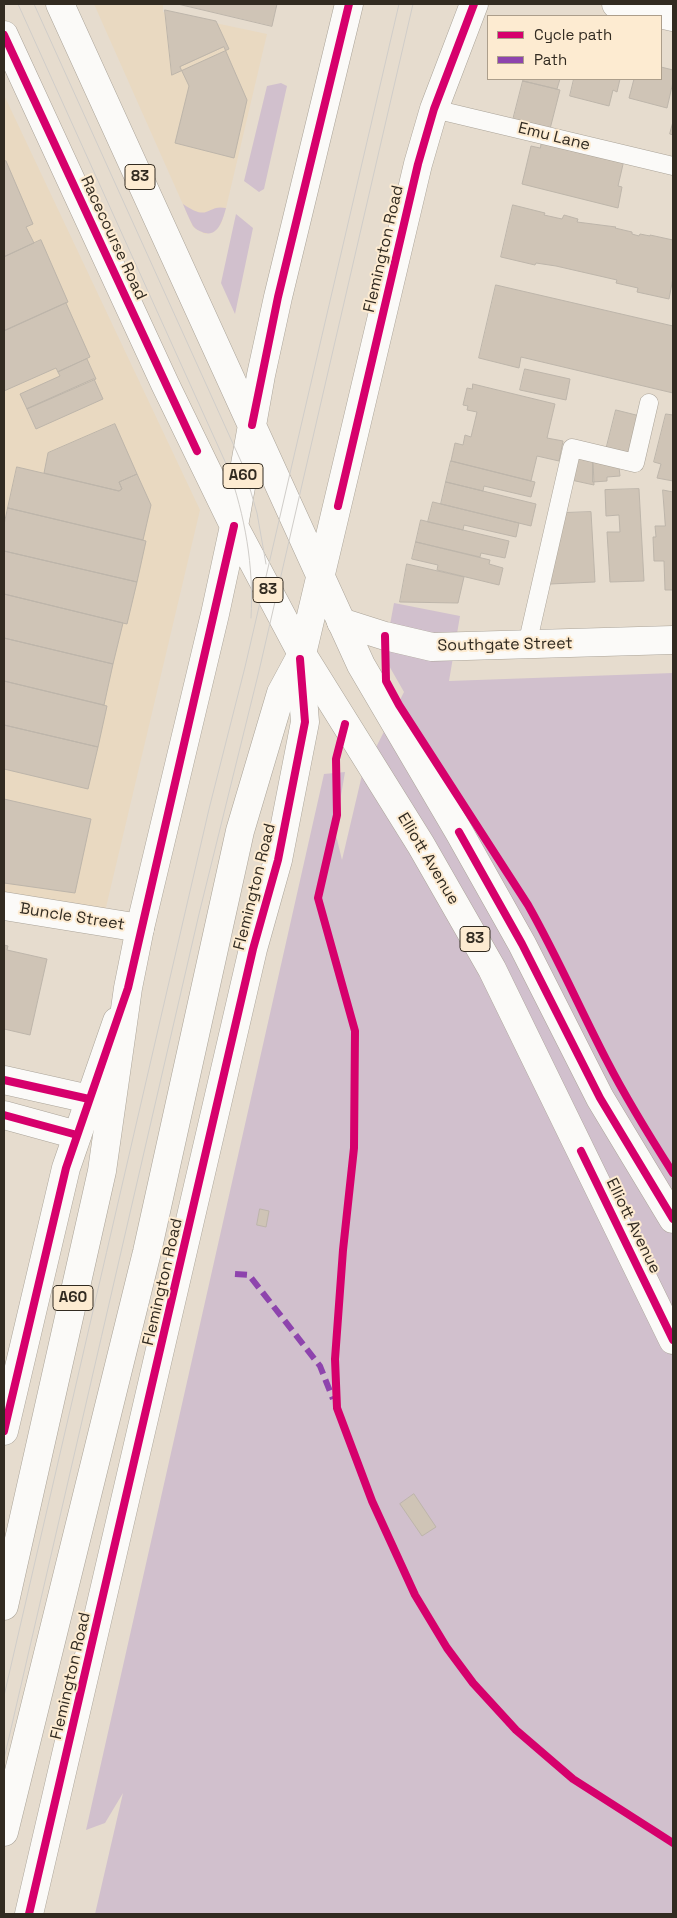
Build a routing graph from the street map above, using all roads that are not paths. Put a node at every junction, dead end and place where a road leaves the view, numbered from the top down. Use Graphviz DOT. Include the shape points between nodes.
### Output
graph roads {
  1 [pos="60,4"];
  2 [pos="349,4"];
  3 [pos="474,4"];
  4 [pos="616,4"];
  5 [pos="673,17"];
  6 [pos="4,35"];
  7 [pos="434,109"];
  8 [pos="673,166"];
  9 [pos="648,403"];
  10 [pos="252,425"];
  11 [pos="234,526"];
  12 [pos="320,576"];
  13 [pos="340,622"];
  14 [pos="673,640"];
  15 [pos="527,645"];
  16 [pos="301,656"];
  17 [pos="4,906"];
  18 [pos="140,928"];
  19 [pos="128,988"];
  20 [pos="4,1080"];
  21 [pos="89,1098"];
  22 [pos="4,1115"];
  23 [pos="77,1135"];
  24 [pos="673,1219"];
  25 [pos="673,1340"];
  26 [pos="4,1431"];
  27 [pos="4,1606"];
  28 [pos="4,1832"];
  29 [pos="30,1914"];
  1 -- 10 [label="main road, 83"];
  2 -- 10 [label="main road, A60" via="278,297"];
  3 -- 7 [label="main road, Flemington Road"];
  4 -- 5 [label="main road"];
  6 -- 11 [label="main road, Racecourse Road / 83" via="160,375"];
  7 -- 8 [label="lane, Emu Lane"];
  7 -- 12 [label="main road, Flemington Road" via="418,164"];
  9 -- 15 [label="lane" via="635,463 572,448"];
  10 -- 11 [label="main road, A60"];
  10 -- 12 [label="main road, 83"];
  11 -- 16 [label="main road, Racecourse Road / 83"];
  11 -- 18 [label="main road, A60"];
  12 -- 13 [label="main road, Elliott Avenue / 83"];
  12 -- 16 [label="main road, Flemington Road"];
  13 -- 15 [label="main road, Southgate Street" via="425,646"];
  13 -- 24 [label="main road, Elliott Avenue / 83" via="361,666 522,944 600,1098"];
  14 -- 15 [label="main road, Southgate Street"];
  16 -- 25 [label="main road, Elliott Avenue / 83" via="421,845 492,969"];
  16 -- 28 [label="main road, Flemington Road" via="278,700 240,831 147,1252"];
  16 -- 29 [label="main road, Flemington Road" via="305,722 278,860 253,949"];
  17 -- 18 [label="main road, Buncle Street"];
  18 -- 19 [label="main road, A60"];
  19 -- 21 [label="main road, A60"];
  19 -- 27 [label="main road, A60" via="103,1165"];
  20 -- 21 [label="main road"];
  21 -- 23 [label="main road, A60"];
  22 -- 23 [label="main road"];
  23 -- 26 [label="main road, A60" via="59,1195"];
}
